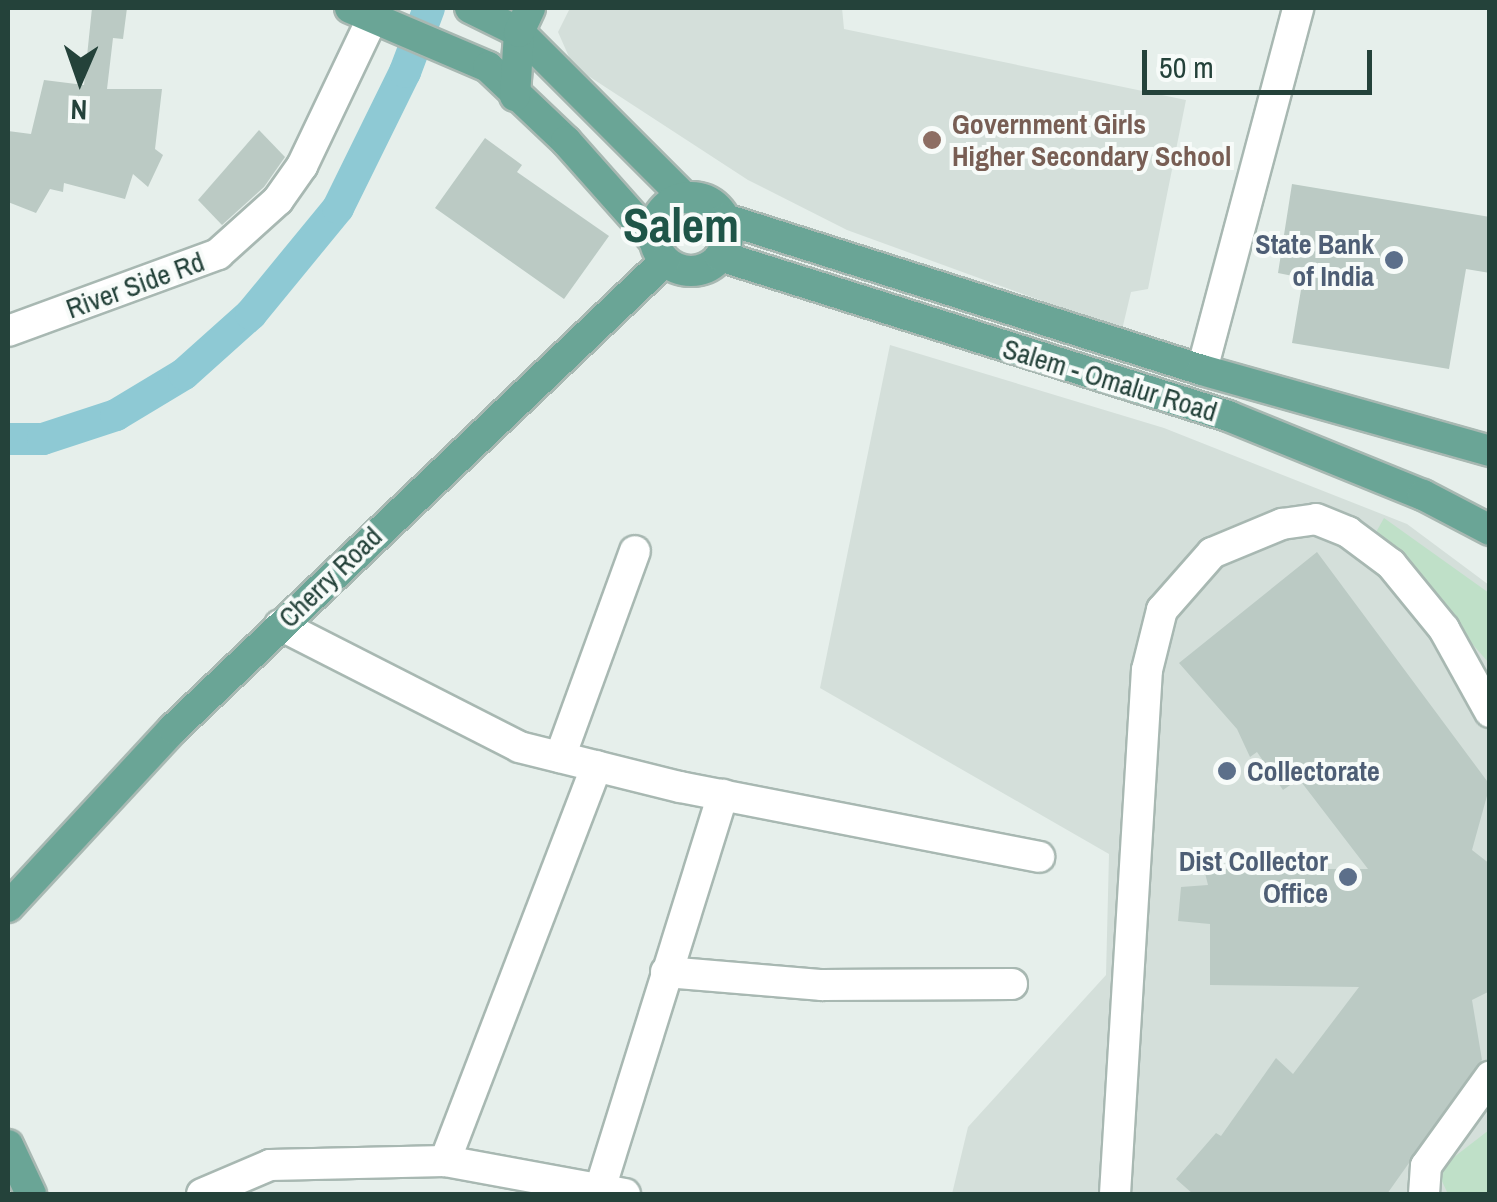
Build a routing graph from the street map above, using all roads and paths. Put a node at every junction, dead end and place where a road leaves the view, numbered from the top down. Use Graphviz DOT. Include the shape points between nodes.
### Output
graph roads {
  1 [pos="470,8"];
  2 [pos="1298,8"];
  3 [pos="362,12"];
  4 [pos="525,20"];
  5 [pos="515,96"];
  6 [pos="685,198"];
  7 [pos="725,219"];
  8 [pos="660,250"];
  9 [pos="720,256"];
  10 [pos="8,331"];
  11 [pos="1202,370"];
  12 [pos="1490,451"];
  13 [pos="1490,530"];
  14 [pos="635,551"];
  15 [pos="280,626"];
  16 [pos="1490,712"];
  17 [pos="560,757"];
  18 [pos="597,766"];
  19 [pos="723,795"];
  20 [pos="1038,857"];
  21 [pos="8,907"];
  22 [pos="666,972"];
  23 [pos="1012,984"];
  24 [pos="1490,1077"];
  25 [pos="8,1145"];
  26 [pos="444,1161"];
  27 [pos="612,1192"];
  28 [pos="31,1194"];
  29 [pos="202,1194"];
  30 [pos="1115,1194"];
  31 [pos="1424,1194"];
  1 -- 4 [label="main road"];
  2 -- 11 [label="street"];
  3 -- 5 [label="main road" via="488,68"];
  3 -- 10 [label="street, River Side Rd" via="302,166 278,200 218,254"];
  4 -- 5 [label="main road"];
  4 -- 6 [label="main road"];
  5 -- 8 [label="main road" via="566,141"];
  6 -- 7 [label="main road" via="710,202"];
  6 -- 8 [label="main road" via="665,206"];
  7 -- 9 [label="main road"];
  7 -- 11 [label="main road, Salem - Omalur Road"];
  8 -- 9 [label="main road" via="687,270"];
  8 -- 15 [label="main road, Cherry Road"];
  9 -- 13 [label="main road, Salem - Omalur Road" via="1228,416 1424,495"];
  11 -- 12 [label="main road, Salem - Omalur Road"];
  14 -- 17 [label="street"];
  15 -- 17 [label="street" via="519,747"];
  15 -- 21 [label="main road, Cherry Road"];
  16 -- 30 [label="street" via="1444,629 1391,564 1348,532 1316,520 1282,524 1212,553 1162,610 1147,670"];
  17 -- 18 [label="street"];
  18 -- 19 [label="street"];
  18 -- 26 [label="street"];
  19 -- 20 [label="street"];
  19 -- 22 [label="street"];
  22 -- 23 [label="street" via="822,985"];
  22 -- 27 [label="street"];
  24 -- 31 [label="street" via="1426,1166"];
  25 -- 28 [label="main road"];
  26 -- 27 [label="street"];
  26 -- 29 [label="street" via="270,1165"];
}
